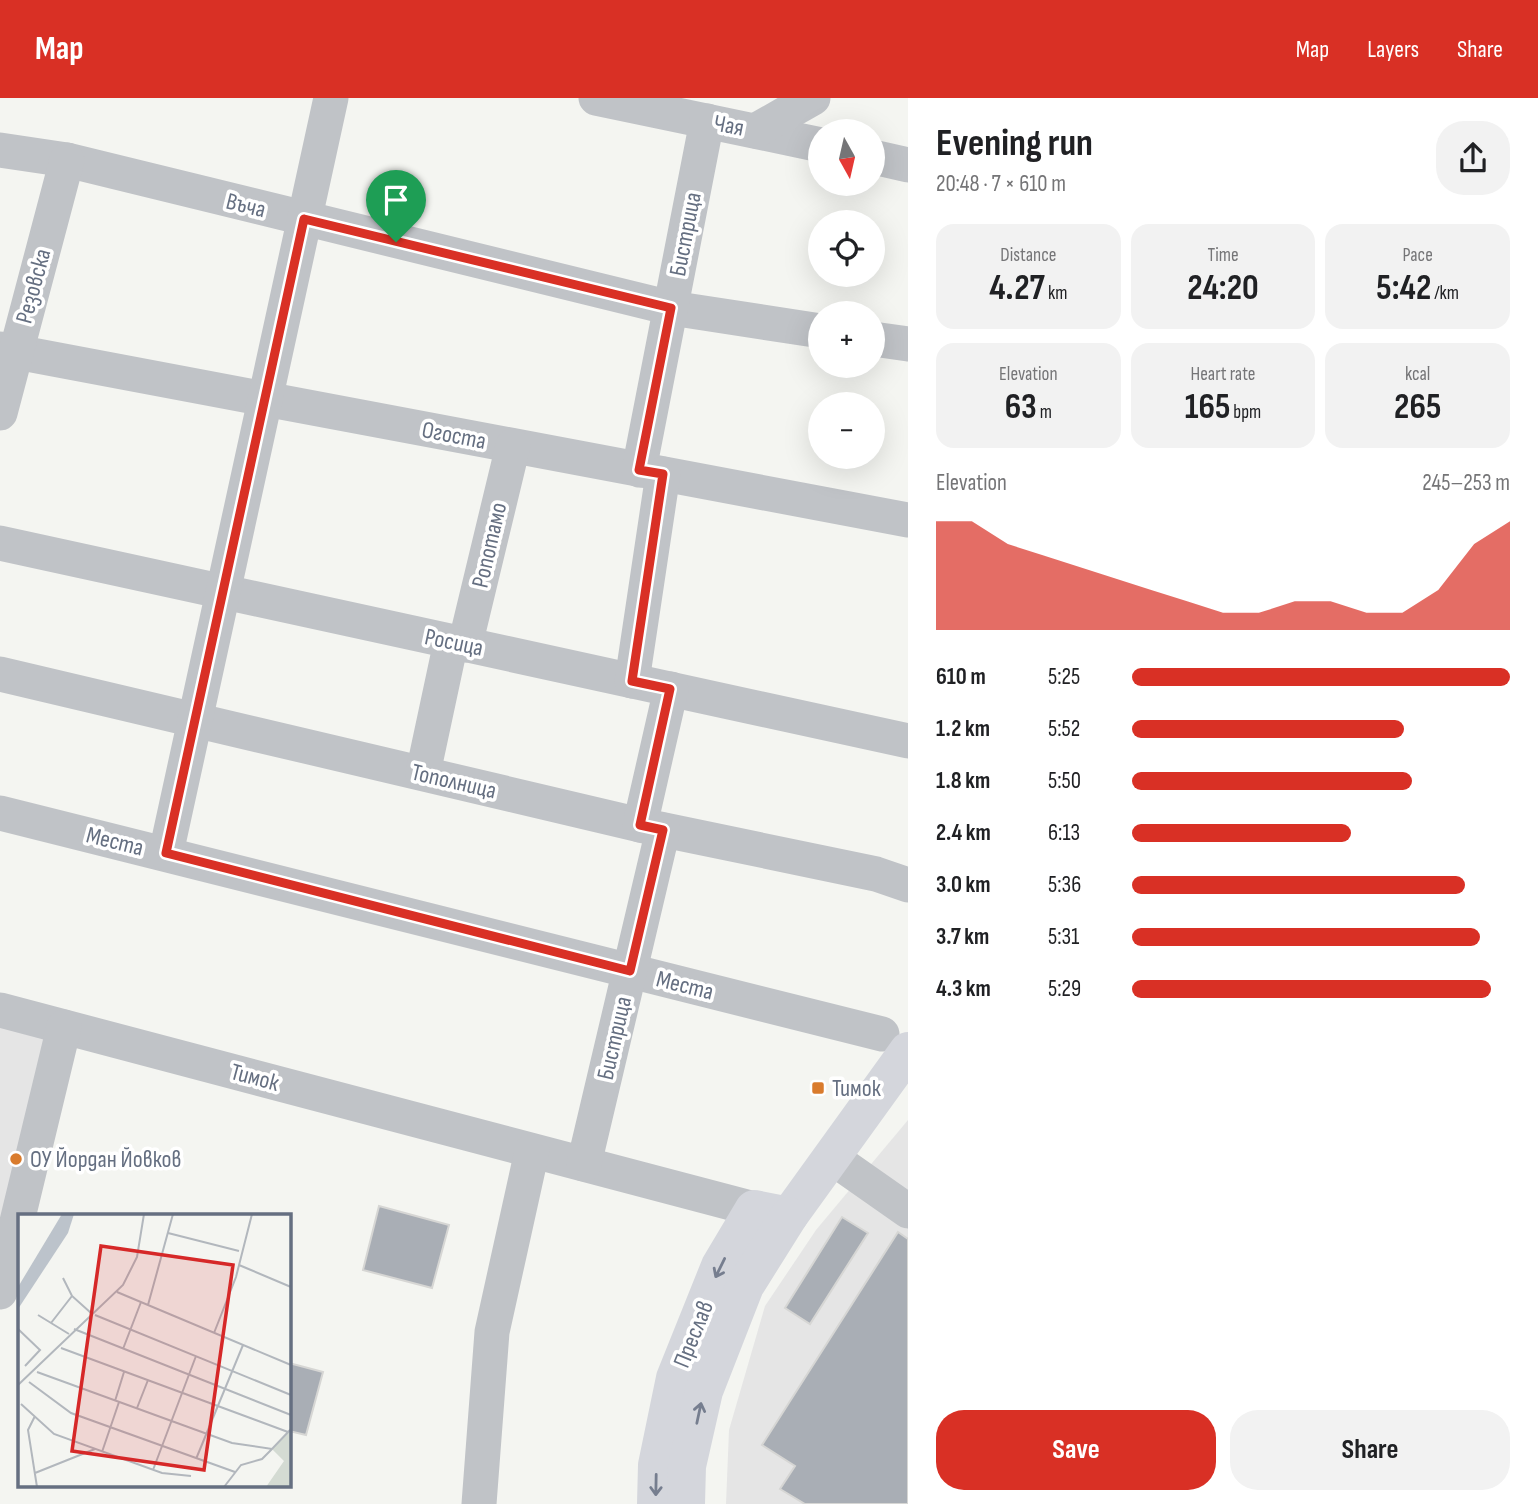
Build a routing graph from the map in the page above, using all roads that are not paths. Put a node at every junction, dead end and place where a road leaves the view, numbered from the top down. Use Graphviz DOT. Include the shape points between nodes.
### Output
graph roads {
  1 [pos="331,98"];
  2 [pos="596,98"];
  3 [pos="813,98"];
  4 [pos="707,121"];
  5 [pos="755,131"];
  6 [pos="808,142"];
  7 [pos="0,150"];
  8 [pos="67,160"];
  9 [pos="886,161"];
  10 [pos="908,165"];
  11 [pos="304,219"];
  12 [pos="671,308"];
  13 [pos="808,329"];
  14 [pos="885,341"];
  15 [pos="908,344"];
  16 [pos="8,351"];
  17 [pos="265,400"];
  18 [pos="0,413"];
  19 [pos="513,446"];
  20 [pos="651,472"];
  21 [pos="908,520"];
  22 [pos="0,543"];
  23 [pos="223,592"];
  24 [pos="458,643"];
  25 [pos="0,674"];
  26 [pos="632,681"];
  27 [pos="670,689"];
  28 [pos="195,720"];
  29 [pos="908,741"];
  30 [pos="423,773"];
  31 [pos="0,813"];
  32 [pos="651,827"];
  33 [pos="166,853"];
  34 [pos="908,885"];
  35 [pos="630,971"];
  36 [pos="0,1010"];
  37 [pos="64,1027"];
  38 [pos="895,1042"];
  39 [pos="532,1151"];
  40 [pos="831,1157"];
  41 [pos="584,1164"];
  42 [pos="908,1211"];
  43 [pos="772,1213"];
  44 [pos="19,1214"];
  45 [pos="18,1217"];
  46 [pos="0,1292"];
  47 [pos="479,1504"];
  48 [pos="656,1504"];
  49 [pos="686,1504"];
  1 -- 11 [label="street"];
  2 -- 4 [label="street, Чая"];
  3 -- 5 [label="street"];
  4 -- 5 [label="street, Чая"];
  4 -- 12 [label="street, Бистрица"];
  5 -- 6 [label="street, Чая"];
  7 -- 8 [label="street, Въча"];
  8 -- 11 [label="street, Въча"];
  8 -- 16 [label="street, Резовска"];
  9 -- 10 [label="street"];
  11 -- 12 [label="street, Въча"];
  11 -- 17 [label="street"];
  12 -- 13 [label="street, Въча"];
  12 -- 20 [label="street, Бистрица"];
  14 -- 15 [label="street"];
  16 -- 17 [label="street, Огоста"];
  16 -- 18 [label="street, Резовска"];
  17 -- 19 [label="street, Огоста"];
  17 -- 23 [label="street"];
  19 -- 20 [label="street, Огоста"];
  19 -- 24 [label="street, Ропотамо"];
  20 -- 21 [label="street, Огоста"];
  20 -- 26 [label="street, Бистрица"];
  22 -- 23 [label="street, Росица"];
  23 -- 24 [label="street, Росица"];
  23 -- 28 [label="street"];
  24 -- 26 [label="street, Росица"];
  24 -- 30 [label="street, Ропотамо"];
  25 -- 28 [label="street, Тополница"];
  26 -- 27 [label="street, Росица"];
  27 -- 29 [label="street, Росица"];
  27 -- 32 [label="street, Бистрица"];
  28 -- 30 [label="street, Тополница"];
  28 -- 33 [label="street"];
  30 -- 32 [label="street, Тополница"];
  31 -- 33 [label="street, Места"];
  32 -- 34 [label="street, Тополница" via="876,874"];
  32 -- 35 [label="street, Бистрица"];
  33 -- 35 [label="street, Места"];
  35 -- 38 [label="street, Места"];
  35 -- 41 [label="street, Бистрица"];
  36 -- 37 [label="street, Тимок"];
  37 -- 39 [label="street, Тимок"];
  37 -- 44 [label="street"];
  38 -- 40 [label="main road, Преслав"];
  39 -- 41 [label="street, Тимок"];
  39 -- 47 [label="street" via="492,1332"];
  40 -- 42 [label="street"];
  40 -- 43 [label="main road, Преслав"];
  41 -- 43 [label="street, Тимок"];
  43 -- 48 [label="main road, Преслав, one-way" via="720,1266 675,1378 657,1465"];
  49 -- 43 [label="main road, Преслав, one-way" via="687,1466 704,1391"];
  45 -- 46 [label="street"];
}
